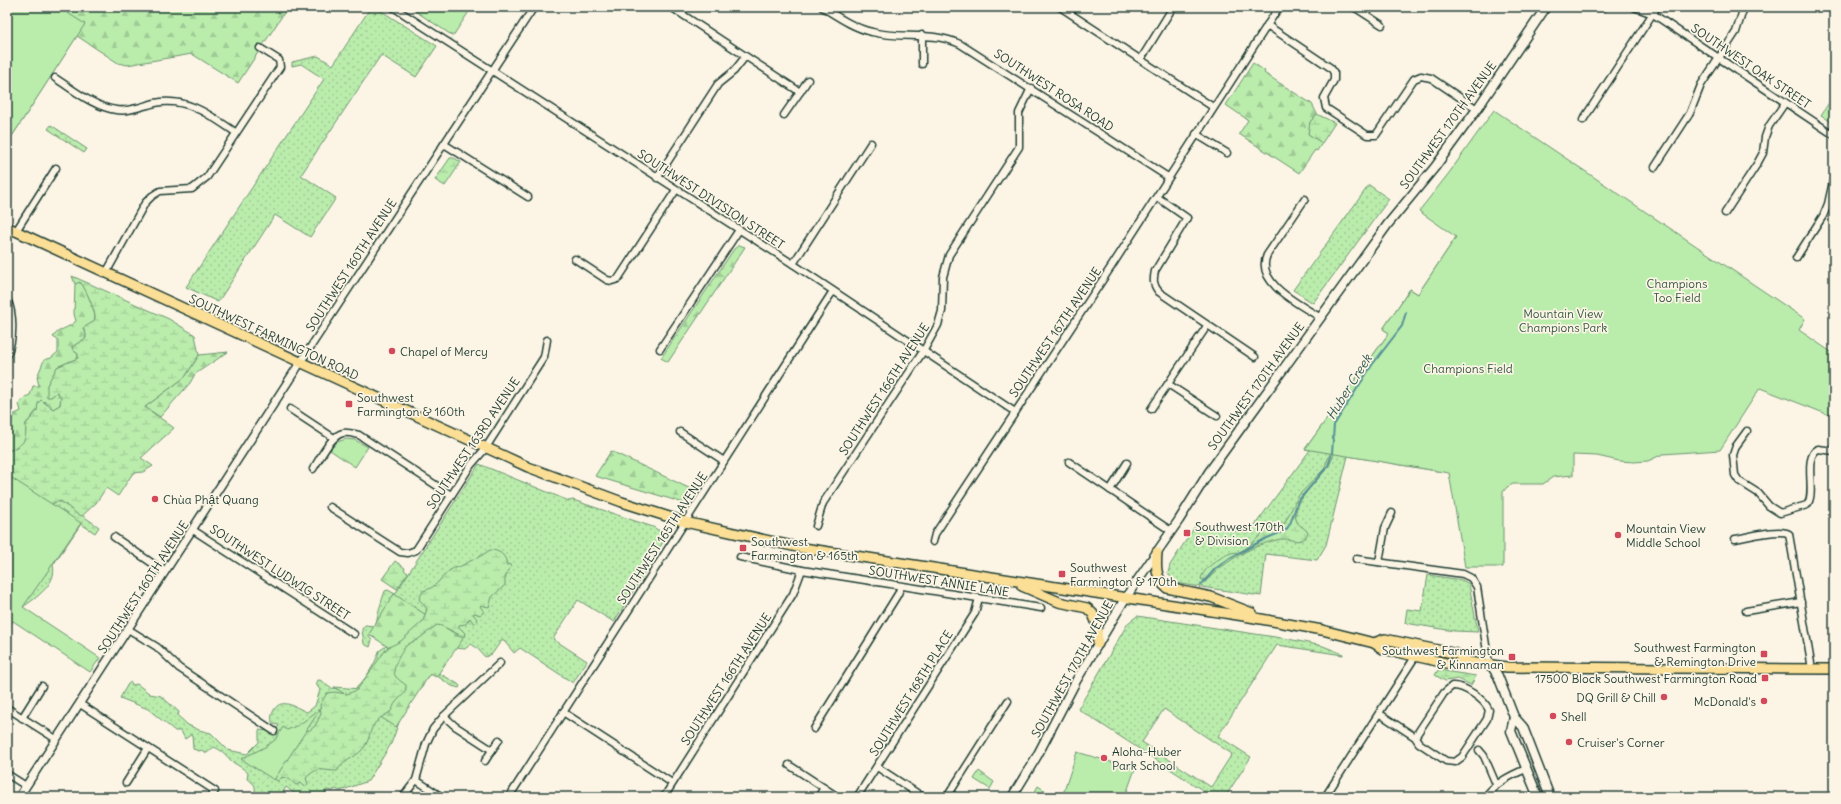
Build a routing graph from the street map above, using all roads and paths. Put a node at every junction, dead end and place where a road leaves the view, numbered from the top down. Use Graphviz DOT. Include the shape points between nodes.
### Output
graph roads {
  1 [pos="393,7"];
  2 [pos="534,7"];
  3 [pos="671,7"];
  4 [pos="822,7"];
  5 [pos="1174,7"];
  6 [pos="1279,7"];
  7 [pos="1354,7"];
  8 [pos="1546,7"];
  9 [pos="1599,7"];
  10 [pos="1604,7"];
  11 [pos="1634,7"];
  12 [pos="1657,7"];
  13 [pos="1744,7"];
  14 [pos="1062,8"];
  15 [pos="831,9"];
  16 [pos="1653,14"];
  17 [pos="1267,25"];
  18 [pos="1382,26"];
  19 [pos="922,35"];
  20 [pos="260,48"];
  21 [pos="745,56"];
  22 [pos="1720,58"];
  23 [pos="1141,59"];
  24 [pos="922,64"];
  25 [pos="492,71"];
  26 [pos="55,78"];
  27 [pos="808,80"];
  28 [pos="1031,88"];
  29 [pos="800,92"];
  30 [pos="1785,103"];
  31 [pos="1214,107"];
  32 [pos="1477,109"];
  33 [pos="784,115"];
  34 [pos="1583,120"];
  35 [pos="235,132"];
  36 [pos="1196,134"];
  37 [pos="1834,135"];
  38 [pos="871,143"];
  39 [pos="444,144"];
  40 [pos="1227,153"];
  41 [pos="1655,167"];
  42 [pos="56,168"];
  43 [pos="1168,177"];
  44 [pos="1834,177"];
  45 [pos="657,178"];
  46 [pos="676,190"];
  47 [pos="528,197"];
  48 [pos="1157,197"];
  49 [pos="1305,199"];
  50 [pos="1725,213"];
  51 [pos="7,226"];
  52 [pos="739,230"];
  53 [pos="16,231"];
  54 [pos="1796,258"];
  55 [pos="575,259"];
  56 [pos="793,264"];
  57 [pos="106,273"];
  58 [pos="834,291"];
  59 [pos="7,298"];
  60 [pos="1321,318"];
  61 [pos="1207,326"];
  62 [pos="548,340"];
  63 [pos="660,349"];
  64 [pos="924,350"];
  65 [pos="7,355"];
  66 [pos="1255,357"];
  67 [pos="300,363"];
  68 [pos="1168,384"];
  69 [pos="290,409"];
  70 [pos="1151,409"];
  71 [pos="1015,412"];
  72 [pos="1217,416"];
  73 [pos="1747,431"];
  74 [pos="680,432"];
  75 [pos="334,438"];
  76 [pos="485,449"];
  77 [pos="1834,451"];
  78 [pos="724,461"];
  79 [pos="1069,462"];
  80 [pos="1127,463"];
  81 [pos="313,469"];
  82 [pos="1110,490"];
  83 [pos="451,495"];
  84 [pos="330,507"];
  85 [pos="1392,513"];
  86 [pos="685,522"];
  87 [pos="816,526"];
  88 [pos="193,530"];
  89 [pos="1171,532"];
  90 [pos="114,537"];
  91 [pos="1735,539"];
  92 [pos="933,542"];
  93 [pos="1157,552"];
  94 [pos="740,557"];
  95 [pos="1356,559"];
  96 [pos="1379,562"];
  97 [pos="802,570"];
  98 [pos="165,572"];
  99 [pos="1009,580"];
  100 [pos="901,586"];
  101 [pos="1126,597"];
  102 [pos="979,598"];
  103 [pos="1801,602"];
  104 [pos="1042,608"];
  105 [pos="1746,611"];
  106 [pos="1268,620"];
  107 [pos="128,629"];
  108 [pos="354,634"];
  109 [pos="1374,643"];
  110 [pos="1098,644"];
  111 [pos="1415,657"];
  112 [pos="1468,662"];
  113 [pos="500,663"];
  114 [pos="1491,665"];
  115 [pos="1812,669"];
  116 [pos="1834,669"];
  117 [pos="42,686"];
  118 [pos="1008,701"];
  119 [pos="80,704"];
  120 [pos="7,708"];
  121 [pos="563,712"];
  122 [pos="1380,714"];
  123 [pos="444,716"];
  124 [pos="1514,717"];
  125 [pos="22,718"];
  126 [pos="814,729"];
  127 [pos="274,731"];
  128 [pos="1415,737"];
  129 [pos="56,740"];
  130 [pos="499,740"];
  131 [pos="148,748"];
  132 [pos="492,750"];
  133 [pos="1479,750"];
  134 [pos="485,761"];
  135 [pos="789,765"];
  136 [pos="877,767"];
  137 [pos="1526,769"];
  138 [pos="7,774"];
  139 [pos="416,780"];
  140 [pos="126,783"];
  141 [pos="672,784"];
  142 [pos="1496,784"];
  143 [pos="26,786"];
  144 [pos="824,788"];
  145 [pos="19,797"];
  146 [pos="211,797"];
  147 [pos="403,797"];
  148 [pos="442,797"];
  149 [pos="508,797"];
  150 [pos="664,797"];
  151 [pos="818,797"];
  152 [pos="838,797"];
  153 [pos="858,797"];
  154 [pos="922,797"];
  155 [pos="947,797"];
  156 [pos="1012,797"];
  157 [pos="1325,797"];
  158 [pos="1485,797"];
  159 [pos="1538,797"];
  160 [pos="1550,797"];
  1 -- 25 [label="street, SOUTHWEST DIVISION STREET"];
  2 -- 25 [label="street, SOUTHWEST 160TH AVENUE"];
  3 -- 21 [label="street"];
  4 -- 15 [label="street, SOUTHWEST ROSA ROAD"];
  5 -- 23 [label="street"];
  6 -- 17 [label="street, SOUTHWEST 167TH AVENUE"];
  7 -- 18 [label="street"];
  8 -- 32 [label="main road, SOUTHWEST 170TH AVENUE"];
  9 -- 10 [label="street"];
  11 -- 16 [label="street, SOUTHWEST OAK STREET"];
  12 -- 16 [label="street"];
  13 -- 22 [label="street" via="1736,32"];
  14 -- 23 [label="street"];
  15 -- 19 [label="street, SOUTHWEST ROSA ROAD" via="846,22 872,32"];
  16 -- 22 [label="street, SOUTHWEST OAK STREET"];
  16 -- 34 [label="street"];
  17 -- 31 [label="street, SOUTHWEST 167TH AVENUE"];
  17 -- 32 [label="street" via="1328,65 1335,73 1323,103 1329,110 1371,137 1376,135 1417,76 1431,78"];
  19 -- 24 [label="street"];
  19 -- 28 [label="street, SOUTHWEST ROSA ROAD" via="960,44"];
  20 -- 35 [label="street" via="280,62 277,71"];
  21 -- 29 [label="street"];
  21 -- 45 [label="street" via="734,71 718,84"];
  22 -- 30 [label="street, SOUTHWEST OAK STREET"];
  22 -- 41 [label="street" via="1700,85 1690,113"];
  23 -- 31 [label="street"];
  25 -- 39 [label="street, SOUTHWEST 160TH AVENUE"];
  25 -- 45 [label="street, SOUTHWEST DIVISION STREET"];
  26 -- 35 [label="street" via="107,108 126,111 165,102 182,103 208,113"];
  27 -- 29 [label="street"];
  28 -- 43 [label="street, SOUTHWEST ROSA ROAD"];
  28 -- 64 [label="street, SOUTHWEST 166TH AVENUE" via="1019,113 1019,147 949,255 942,277 942,312"];
  29 -- 33 [label="street"];
  30 -- 37 [label="street, SOUTHWEST OAK STREET"];
  30 -- 50 [label="street" via="1769,126 1757,164"];
  31 -- 36 [label="street, SOUTHWEST 167TH AVENUE"];
  32 -- 60 [label="main road, SOUTHWEST 170TH AVENUE" via="1435,167 1388,224"];
  35 -- 57 [label="street" via="200,184 183,191 160,191 145,203"];
  36 -- 40 [label="street"];
  36 -- 43 [label="street, SOUTHWEST 167TH AVENUE"];
  38 -- 56 [label="street"];
  39 -- 47 [label="street"];
  39 -- 67 [label="street, SOUTHWEST 160TH AVENUE"];
  42 -- 53 [label="street"];
  43 -- 48 [label="street, SOUTHWEST 167TH AVENUE"];
  44 -- 54 [label="street" via="1823,216"];
  45 -- 46 [label="street, SOUTHWEST DIVISION STREET"];
  46 -- 52 [label="street, SOUTHWEST DIVISION STREET"];
  46 -- 55 [label="street" via="615,280 607,280"];
  48 -- 61 [label="street" via="1187,218 1155,271 1154,286"];
  48 -- 71 [label="street, SOUTHWEST 167TH AVENUE"];
  49 -- 60 [label="street" via="1267,255 1264,265 1265,272 1277,288"];
  51 -- 53 [label="main road, SOUTHWEST FARMINGTON ROAD"];
  52 -- 56 [label="street, SOUTHWEST DIVISION STREET"];
  52 -- 63 [label="street"];
  53 -- 57 [label="main road, SOUTHWEST FARMINGTON ROAD"];
  56 -- 58 [label="street, SOUTHWEST DIVISION STREET"];
  57 -- 67 [label="main road, SOUTHWEST FARMINGTON ROAD"];
  58 -- 64 [label="street, SOUTHWEST DIVISION STREET"];
  58 -- 78 [label="street, SOUTHWEST 165TH AVENUE"];
  59 -- 65 [label="street" via="12,325"];
  60 -- 89 [label="main road, SOUTHWEST 170TH AVENUE" via="1209,472"];
  61 -- 66 [label="street"];
  61 -- 68 [label="street"];
  62 -- 76 [label="street, SOUTHWEST 163RD AVENUE" via="544,357"];
  64 -- 71 [label="street, SOUTHWEST DIVISION STREET"];
  64 -- 87 [label="street, SOUTHWEST 166TH AVENUE" via="822,503"];
  67 -- 76 [label="main road, SOUTHWEST FARMINGTON ROAD"];
  67 -- 88 [label="street, SOUTHWEST 160TH AVENUE"];
  68 -- 70 [label="street"];
  68 -- 72 [label="street"];
  69 -- 75 [label="street"];
  71 -- 92 [label="street, SOUTHWEST 167TH AVENUE" via="934,534"];
  73 -- 77 [label="street" via="1733,455 1735,476 1780,513 1807,505 1811,498 1810,472 1813,454 1818,449"];
  74 -- 78 [label="street"];
  75 -- 81 [label="street"];
  75 -- 83 [label="street" via="344,432 359,435"];
  76 -- 83 [label="street, SOUTHWEST 163RD AVENUE"];
  76 -- 86 [label="main road, SOUTHWEST FARMINGTON ROAD" via="574,485"];
  78 -- 86 [label="street, SOUTHWEST 165TH AVENUE"];
  79 -- 82 [label="street"];
  80 -- 82 [label="street"];
  82 -- 89 [label="street"];
  83 -- 84 [label="street, SOUTHWEST 163RD AVENUE" via="418,548 408,553 398,551"];
  85 -- 96 [label="street" via="1385,528"];
  86 -- 99 [label="main road, SOUTHWEST FARMINGTON ROAD" via="797,547"];
  86 -- 121 [label="street, SOUTHWEST 165TH AVENUE"];
  88 -- 98 [label="street, SOUTHWEST 160TH AVENUE"];
  88 -- 108 [label="street, SOUTHWEST LUDWIG STREET"];
  89 -- 93 [label="main road, SOUTHWEST 170TH AVENUE"];
  90 -- 98 [label="street"];
  91 -- 103 [label="street" via="1778,532 1789,534"];
  93 -- 101 [label="main road, SOUTHWEST 170TH AVENUE"];
  93 -- 106 [label="main road" via="1158,577 1167,588 1211,597"];
  94 -- 97 [label="street, SOUTHWEST ANNIE LANE"];
  95 -- 96 [label="street"];
  96 -- 114 [label="street" via="1463,574 1470,578 1477,587"];
  97 -- 100 [label="street, SOUTHWEST ANNIE LANE"];
  97 -- 141 [label="street, SOUTHWEST 166TH AVENUE" via="793,594"];
  98 -- 107 [label="street, SOUTHWEST 160TH AVENUE"];
  99 -- 101 [label="main road, SOUTHWEST FARMINGTON ROAD"];
  99 -- 110 [label="main road" via="1058,602 1087,608 1097,624"];
  100 -- 102 [label="street, SOUTHWEST ANNIE LANE"];
  100 -- 126 [label="street"];
  101 -- 106 [label="main road, SOUTHWEST FARMINGTON ROAD"];
  101 -- 110 [label="main road, SOUTHWEST 170TH AVENUE"];
  102 -- 104 [label="street, SOUTHWEST ANNIE LANE"];
  102 -- 136 [label="street, SOUTHWEST 168TH PLACE" via="975,613"];
  103 -- 105 [label="street"];
  103 -- 115 [label="street"];
  106 -- 109 [label="main road, SOUTHWEST FARMINGTON ROAD"];
  107 -- 119 [label="street, SOUTHWEST 160TH AVENUE"];
  107 -- 127 [label="street" via="156,647 179,668"];
  109 -- 111 [label="main road, SOUTHWEST FARMINGTON ROAD" via="1383,649"];
  109 -- 112 [label="main road, SOUTHWEST FARMINGTON ROAD" via="1385,639 1457,654"];
  110 -- 156 [label="main road, SOUTHWEST 170TH AVENUE"];
  111 -- 112 [label="main road, SOUTHWEST FARMINGTON ROAD" via="1455,665"];
  111 -- 122 [label="street"];
  112 -- 114 [label="main road, SOUTHWEST FARMINGTON ROAD"];
  113 -- 123 [label="street"];
  114 -- 115 [label="main road, SOUTHWEST FARMINGTON ROAD"];
  114 -- 124 [label="main road"];
  115 -- 116 [label="main road, SOUTHWEST FARMINGTON ROAD"];
  117 -- 125 [label="street"];
  118 -- 155 [label="street"];
  119 -- 129 [label="street, SOUTHWEST 160TH AVENUE"];
  119 -- 131 [label="street"];
  120 -- 125 [label="street"];
  121 -- 141 [label="street"];
  121 -- 149 [label="street, SOUTHWEST 165TH AVENUE"];
  122 -- 128 [label="street"];
  122 -- 157 [label="street"];
  123 -- 132 [label="street"];
  123 -- 139 [label="street" via="433,729 426,744"];
  124 -- 137 [label="main road" via="1511,731"];
  124 -- 160 [label="main road" via="1523,727"];
  125 -- 129 [label="street"];
  128 -- 128 [label="street" via="1452,686 1461,687 1484,702 1489,710 1487,719 1462,758 1455,762 1446,761 1419,744"];
  129 -- 143 [label="street, SOUTHWEST 160TH AVENUE"];
  130 -- 132 [label="street"];
  131 -- 140 [label="street"];
  131 -- 146 [label="street" via="215,791"];
  132 -- 134 [label="street"];
  133 -- 142 [label="street"];
  135 -- 144 [label="street"];
  136 -- 153 [label="street, SOUTHWEST 168TH PLACE"];
  136 -- 154 [label="street"];
  137 -- 142 [label="street"];
  137 -- 159 [label="main road"];
  138 -- 143 [label="street"];
  139 -- 147 [label="street"];
  139 -- 148 [label="street"];
  141 -- 150 [label="street, SOUTHWEST 166TH AVENUE"];
  142 -- 158 [label="street"];
  143 -- 145 [label="street, SOUTHWEST 160TH AVENUE"];
  144 -- 151 [label="street"];
  144 -- 152 [label="street"];
}
